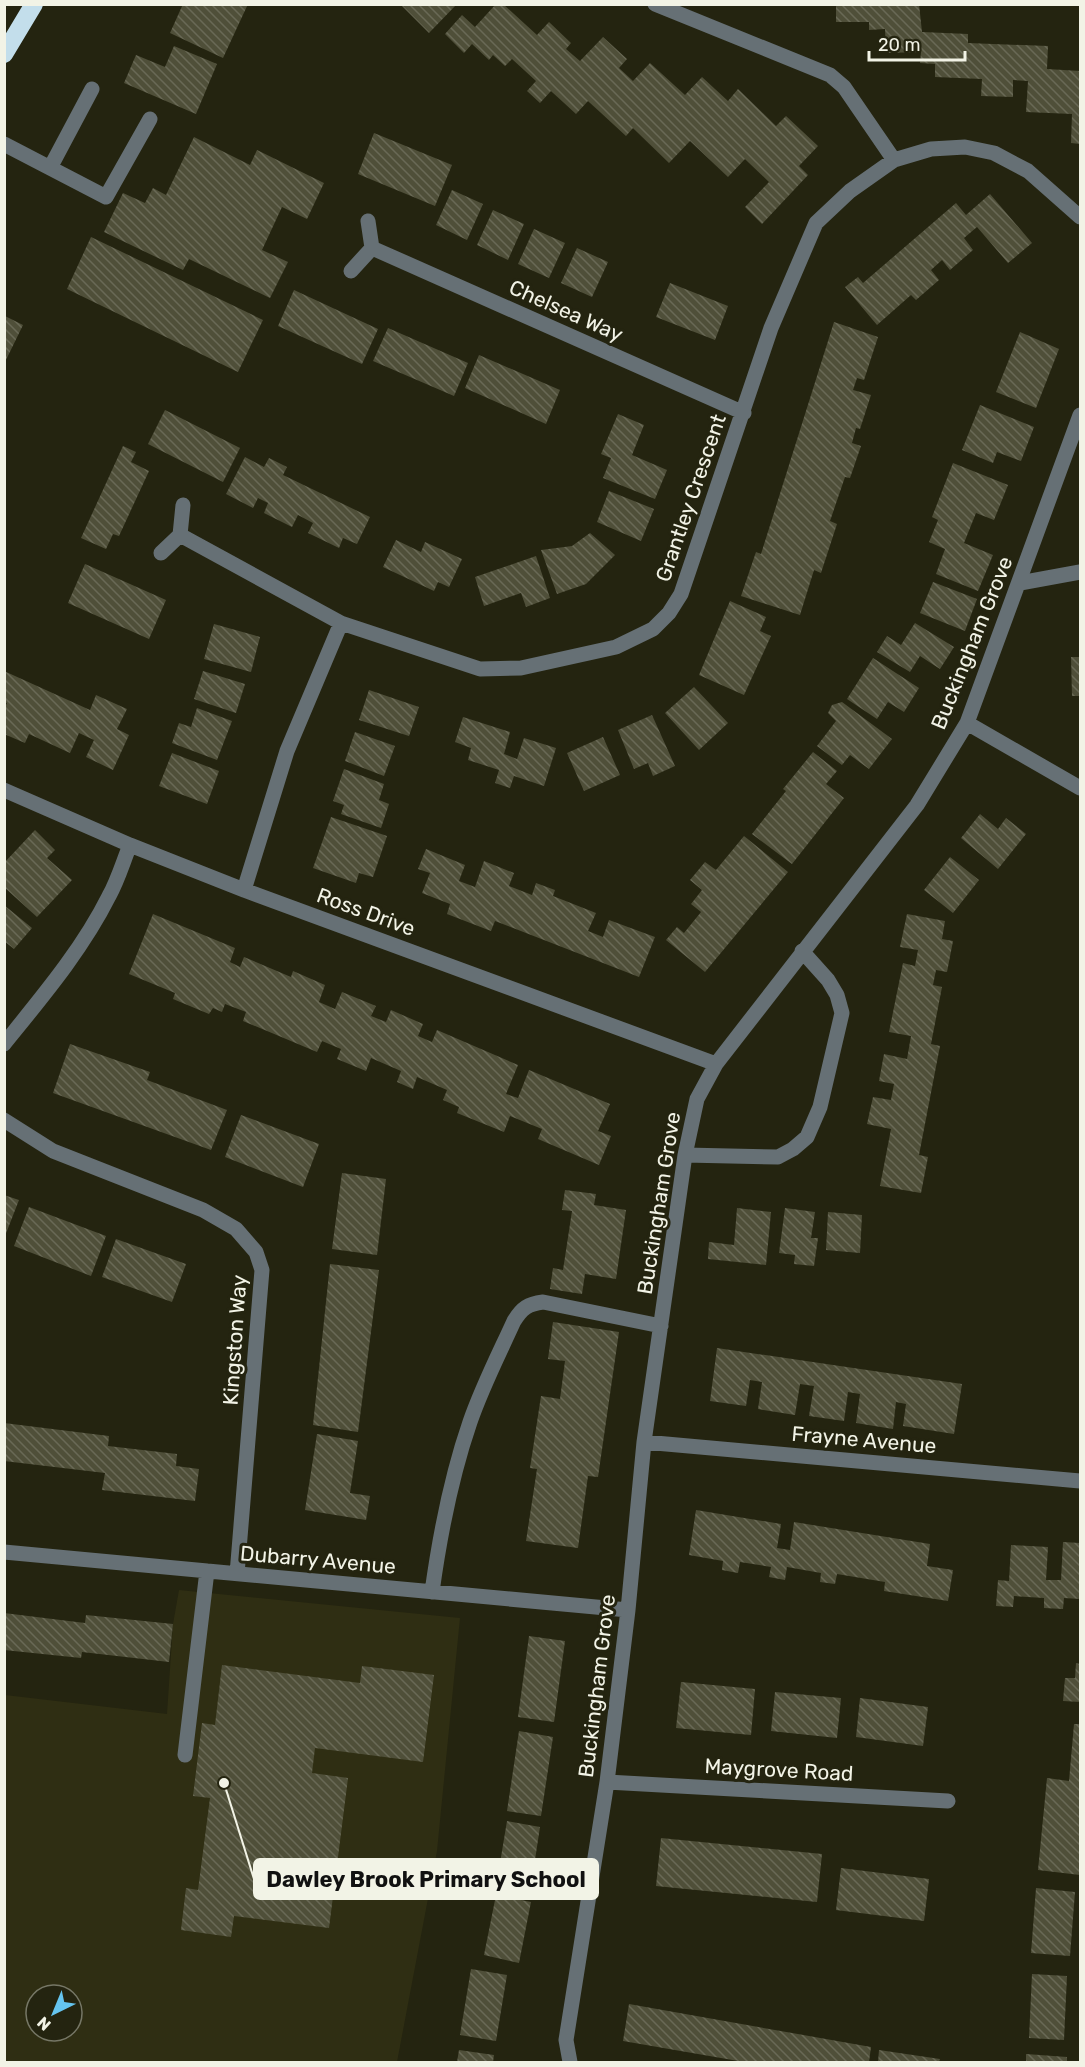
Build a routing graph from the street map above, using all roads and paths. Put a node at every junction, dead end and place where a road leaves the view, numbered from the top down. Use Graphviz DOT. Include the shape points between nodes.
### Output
graph roads {
  1 [pos="34,4"];
  2 [pos="655,4"];
  3 [pos="8,43"];
  4 [pos="92,89"];
  5 [pos="150,119"];
  6 [pos="4,144"];
  7 [pos="894,160"];
  8 [pos="50,168"];
  9 [pos="1080,217"];
  10 [pos="368,221"];
  11 [pos="372,248"];
  12 [pos="351,271"];
  13 [pos="744,413"];
  14 [pos="1080,415"];
  15 [pos="183,505"];
  16 [pos="180,535"];
  17 [pos="161,553"];
  18 [pos="1080,572"];
  19 [pos="1020,583"];
  20 [pos="341,623"];
  21 [pos="967,723"];
  22 [pos="1080,788"];
  23 [pos="4,790"];
  24 [pos="130,844"];
  25 [pos="244,890"];
  26 [pos="802,951"];
  27 [pos="4,1044"];
  28 [pos="716,1064"];
  29 [pos="4,1120"];
  30 [pos="685,1155"];
  31 [pos="660,1326"];
  32 [pos="644,1442"];
  33 [pos="1080,1480"];
  34 [pos="4,1552"];
  35 [pos="207,1571"];
  36 [pos="237,1574"];
  37 [pos="432,1592"];
  38 [pos="628,1610"];
  39 [pos="185,1755"];
  40 [pos="607,1782"];
  41 [pos="948,1801"];
  42 [pos="570,2062"];
  1 -- 3 [label="highway"];
  2 -- 7 [label="street" via="830,75 844,87"];
  4 -- 8 [label="street"];
  5 -- 8 [label="street" via="106,197"];
  6 -- 8 [label="street"];
  7 -- 9 [label="street, Grantley Crescent" via="931,149 965,147 994,153 1028,171"];
  7 -- 13 [label="street, Grantley Crescent" via="850,191 816,224 771,328"];
  10 -- 11 [label="street"];
  11 -- 12 [label="street"];
  11 -- 13 [label="street, Chelsea Way"];
  13 -- 20 [label="street, Grantley Crescent" via="681,594 653,629 616,647 521,668 480,669"];
  14 -- 19 [label="street, Buckingham Grove"];
  15 -- 16 [label="street"];
  16 -- 17 [label="street"];
  16 -- 20 [label="street, Grantley Crescent"];
  18 -- 19 [label="street"];
  19 -- 21 [label="street, Buckingham Grove"];
  20 -- 25 [label="street" via="287,751"];
  21 -- 22 [label="street"];
  21 -- 26 [label="street, Buckingham Grove" via="917,805"];
  23 -- 24 [label="street, Ross Drive"];
  24 -- 25 [label="street, Ross Drive"];
  24 -- 27 [label="street" via="94,924"];
  25 -- 28 [label="street, Ross Drive"];
  26 -- 28 [label="street, Buckingham Grove"];
  26 -- 30 [label="street" via="828,980 842,1013 820,1107 807,1137 778,1157"];
  28 -- 30 [label="street, Buckingham Grove" via="697,1099"];
  29 -- 36 [label="street, Kingston Way" via="53,1151 203,1210 236,1229 256,1252 262,1270"];
  30 -- 31 [label="street, Buckingham Grove"];
  31 -- 32 [label="street, Buckingham Grove"];
  31 -- 37 [label="street" via="543,1302 530,1303 522,1309 470,1421 440,1533"];
  32 -- 33 [label="street, Frayne Avenue"];
  32 -- 38 [label="street, Buckingham Grove"];
  34 -- 35 [label="street, Dubarry Avenue"];
  35 -- 36 [label="street, Dubarry Avenue"];
  35 -- 39 [label="street"];
  36 -- 37 [label="street, Dubarry Avenue"];
  37 -- 38 [label="street, Dubarry Avenue"];
  38 -- 40 [label="street, Buckingham Grove"];
  40 -- 41 [label="street, Maygrove Road"];
  40 -- 42 [label="street, Buckingham Grove" via="566,2040"];
}
